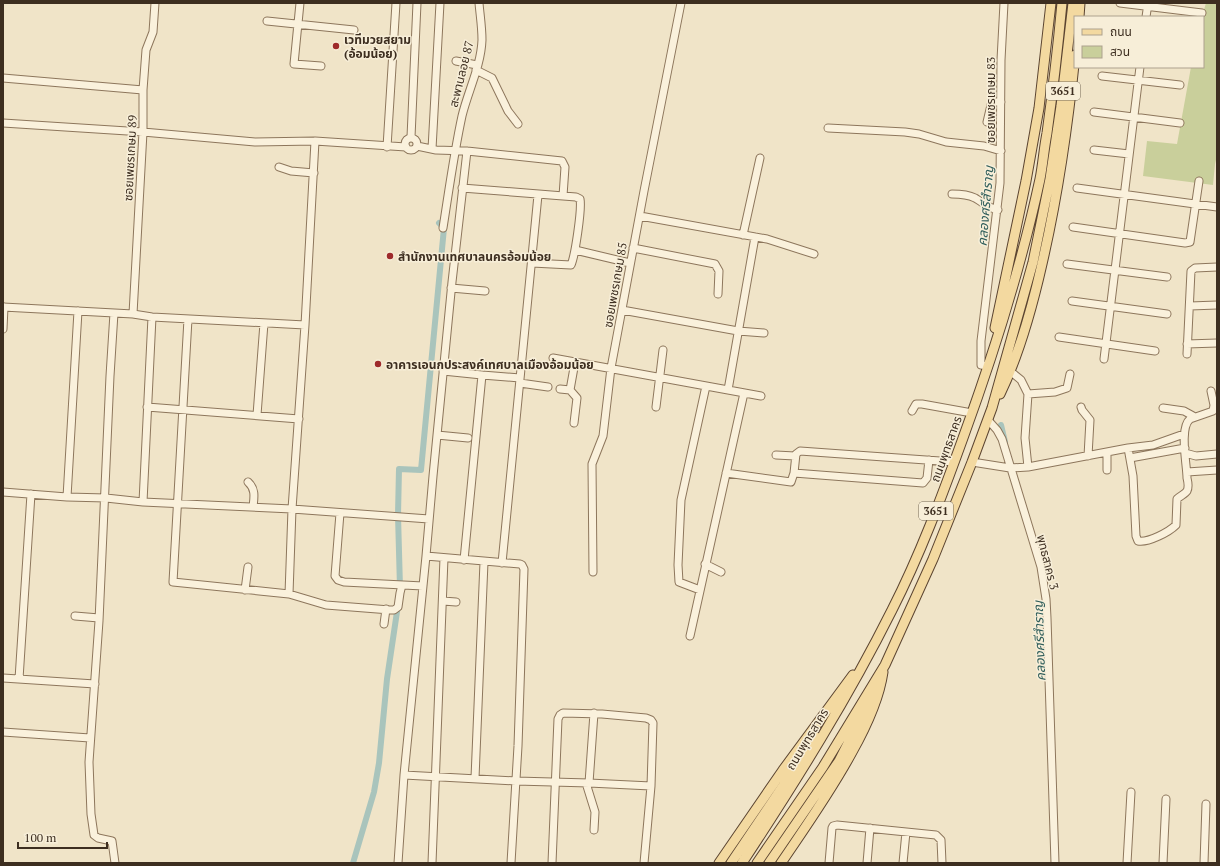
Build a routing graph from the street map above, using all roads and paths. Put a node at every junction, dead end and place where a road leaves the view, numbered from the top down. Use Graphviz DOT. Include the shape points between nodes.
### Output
graph roads {
  1 [pos="155,3"];
  2 [pos="300,3"];
  3 [pos="396,3"];
  4 [pos="417,3"];
  5 [pos="440,3"];
  6 [pos="480,3"];
  7 [pos="681,3"];
  8 [pos="1004,3"];
  9 [pos="1051,3"];
  10 [pos="1062,3"];
  11 [pos="1073,3"];
  12 [pos="1080,3"];
  13 [pos="1120,3"];
  14 [pos="1148,5"];
  15 [pos="1202,13"];
  16 [pos="1078,16"];
  17 [pos="1146,16"];
  18 [pos="267,21"];
  19 [pos="298,25"];
  20 [pos="354,30"];
  21 [pos="456,61"];
  22 [pos="1074,63"];
  23 [pos="322,66"];
  24 [pos="476,68"];
  25 [pos="1140,68"];
  26 [pos="1102,76"];
  27 [pos="3,78"];
  28 [pos="1139,80"];
  29 [pos="1180,85"];
  30 [pos="143,90"];
  31 [pos="1001,102"];
  32 [pos="1094,112"];
  33 [pos="1134,117"];
  34 [pos="987,122"];
  35 [pos="3,123"];
  36 [pos="1180,123"];
  37 [pos="518,124"];
  38 [pos="828,128"];
  39 [pos="143,132"];
  40 [pos="411,138"];
  41 [pos="315,141"];
  42 [pos="417,146"];
  43 [pos="387,147"];
  44 [pos="406,147"];
  45 [pos="432,149"];
  46 [pos="455,150"];
  47 [pos="1094,150"];
  48 [pos="467,151"];
  49 [pos="1001,152"];
  50 [pos="1129,154"];
  51 [pos="760,158"];
  52 [pos="279,167"];
  53 [pos="314,173"];
  54 [pos="1199,181"];
  55 [pos="462,188"];
  56 [pos="1077,188"];
  57 [pos="952,194"];
  58 [pos="1125,194"];
  59 [pos="538,195"];
  60 [pos="563,196"];
  61 [pos="1196,204"];
  62 [pos="1217,207"];
  63 [pos="998,210"];
  64 [pos="640,216"];
  65 [pos="1073,227"];
  66 [pos="443,228"];
  67 [pos="1119,234"];
  68 [pos="744,235"];
  69 [pos="755,237"];
  70 [pos="633,248"];
  71 [pos="575,250"];
  72 [pos="814,254"];
  73 [pos="532,263"];
  74 [pos="630,263"];
  75 [pos="1067,264"];
  76 [pos="1217,267"];
  77 [pos="1115,271"];
  78 [pos="1167,277"];
  79 [pos="451,288"];
  80 [pos="485,291"];
  81 [pos="718,294"];
  82 [pos="1072,301"];
  83 [pos="1217,305"];
  84 [pos="1190,306"];
  85 [pos="4,307"];
  86 [pos="1110,307"];
  87 [pos="622,310"];
  88 [pos="78,311"];
  89 [pos="114,313"];
  90 [pos="133,314"];
  91 [pos="1167,314"];
  92 [pos="152,317"];
  93 [pos="188,319"];
  94 [pos="264,323"];
  95 [pos="306,325"];
  96 [pos="3,329"];
  97 [pos="738,331"];
  98 [pos="764,333"];
  99 [pos="1059,337"];
  100 [pos="1217,343"];
  101 [pos="1105,344"];
  102 [pos="1188,344"];
  103 [pos="663,350"];
  104 [pos="1155,351"];
  105 [pos="1187,354"];
  106 [pos="553,358"];
  107 [pos="1104,360"];
  108 [pos="575,362"];
  109 [pos="986,364"];
  110 [pos="611,368"];
  111 [pos="443,371"];
  112 [pos="1010,371"];
  113 [pos="1070,374"];
  114 [pos="482,375"];
  115 [pos="660,378"];
  116 [pos="520,380"];
  117 [pos="706,386"];
  118 [pos="548,387"];
  119 [pos="560,388"];
  120 [pos="570,390"];
  121 [pos="728,390"];
  122 [pos="1211,391"];
  123 [pos="744,393"];
  124 [pos="1028,394"];
  125 [pos="762,396"];
  126 [pos="147,407"];
  127 [pos="656,407"];
  128 [pos="1081,407"];
  129 [pos="992,408"];
  130 [pos="1163,408"];
  131 [pos="183,409"];
  132 [pos="912,411"];
  133 [pos="972,413"];
  134 [pos="258,415"];
  135 [pos="1195,417"];
  136 [pos="299,419"];
  137 [pos="988,420"];
  138 [pos="574,423"];
  139 [pos="437,434"];
  140 [pos="1184,434"];
  141 [pos="468,438"];
  142 [pos="1162,441"];
  143 [pos="1128,448"];
  144 [pos="1168,451"];
  145 [pos="1185,451"];
  146 [pos="1107,452"];
  147 [pos="1217,454"];
  148 [pos="776,455"];
  149 [pos="795,456"];
  150 [pos="1088,456"];
  151 [pos="1130,458"];
  152 [pos="929,460"];
  153 [pos="954,462"];
  154 [pos="972,462"];
  155 [pos="1025,467"];
  156 [pos="1010,468"];
  157 [pos="1107,470"];
  158 [pos="1217,470"];
  159 [pos="1187,472"];
  160 [pos="726,473"];
  161 [pos="794,473"];
  162 [pos="248,482"];
  163 [pos="3,492"];
  164 [pos="31,494"];
  165 [pos="67,497"];
  166 [pos="106,498"];
  167 [pos="143,502"];
  168 [pos="179,503"];
  169 [pos="253,507"];
  170 [pos="292,509"];
  171 [pos="340,513"];
  172 [pos="429,519"];
  173 [pos="426,556"];
  174 [pos="444,558"];
  175 [pos="464,560"];
  176 [pos="484,562"];
  177 [pos="502,563"];
  178 [pos="705,564"];
  179 [pos="248,567"];
  180 [pos="593,572"];
  181 [pos="721,572"];
  182 [pos="402,585"];
  183 [pos="423,586"];
  184 [pos="245,590"];
  185 [pos="700,590"];
  186 [pos="288,594"];
  187 [pos="443,601"];
  188 [pos="456,602"];
  189 [pos="386,609"];
  190 [pos="75,616"];
  191 [pos="99,618"];
  192 [pos="384,624"];
  193 [pos="690,636"];
  194 [pos="868,655"];
  195 [pos="884,665"];
  196 [pos="3,678"];
  197 [pos="19,679"];
  198 [pos="95,684"];
  199 [pos="594,713"];
  200 [pos="3,732"];
  201 [pos="90,738"];
  202 [pos="404,774"];
  203 [pos="435,776"];
  204 [pos="475,778"];
  205 [pos="516,781"];
  206 [pos="555,782"];
  207 [pos="588,782"];
  208 [pos="651,786"];
  209 [pos="1130,792"];
  210 [pos="1166,799"];
  211 [pos="1206,804"];
  212 [pos="870,828"];
  213 [pos="594,830"];
  214 [pos="906,832"];
  215 [pos="115,863"];
  216 [pos="398,863"];
  217 [pos="432,863"];
  218 [pos="511,863"];
  219 [pos="552,863"];
  220 [pos="644,863"];
  221 [pos="719,863"];
  222 [pos="731,863"];
  223 [pos="742,863"];
  224 [pos="757,863"];
  225 [pos="769,863"];
  226 [pos="781,863"];
  227 [pos="829,863"];
  228 [pos="867,863"];
  229 [pos="903,863"];
  230 [pos="942,863"];
  231 [pos="1055,863"];
  232 [pos="1127,863"];
  233 [pos="1163,863"];
  234 [pos="1204,863"];
  1 -- 30 [label="street, ซอยเพชรเกษม 89" via="153,32 146,50"];
  2 -- 19 [label="street"];
  3 -- 43 [label="street"];
  4 -- 40 [label="street"];
  5 -- 45 [label="street"];
  6 -- 24 [label="street, สะพานลอย 87" via="482,39"];
  7 -- 64 [label="street, ซอยเพชรเกษม 85"];
  8 -- 31 [label="street, ซอยเพชรเกษม 83"];
  9 -- 109 [label="main road" via="1038,115"];
  10 -- 109 [label="main road, ถนนพุทธสาคร / 3651" via="1040,177 1010,298"];
  11 -- 129 [label="main road, 3651" via="1050,179 1033,262"];
  12 -- 16 [label="main road"];
  13 -- 14 [label="street"];
  14 -- 15 [label="street"];
  14 -- 17 [label="street"];
  18 -- 19 [label="street"];
  19 -- 20 [label="street"];
  19 -- 23 [label="street" via="294,64"];
  21 -- 24 [label="street"];
  22 -- 112 [label="main road" via="1049,234 1035,295"];
  24 -- 37 [label="street" via="492,78 508,111"];
  24 -- 46 [label="street, สะพานลอย 87"];
  25 -- 28 [label="street"];
  26 -- 28 [label="street"];
  27 -- 30 [label="street"];
  28 -- 29 [label="street"];
  28 -- 33 [label="street"];
  30 -- 39 [label="street, ซอยเพชรเกษม 89"];
  31 -- 34 [label="street" via="991,105"];
  31 -- 49 [label="street, ซอยเพชรเกษม 83"];
  32 -- 33 [label="street"];
  33 -- 36 [label="street"];
  33 -- 50 [label="street"];
  35 -- 39 [label="street"];
  38 -- 49 [label="street" via="905,132 946,142 984,146"];
  39 -- 41 [label="street" via="255,142"];
  39 -- 90 [label="street, ซอยเพชรเกษม 89"];
  40 -- 42 [label="street" via="416,140"];
  40 -- 44 [label="street" via="406,140"];
  41 -- 43 [label="street"];
  41 -- 53 [label="street"];
  42 -- 44 [label="street" via="412,150"];
  42 -- 45 [label="street"];
  43 -- 44 [label="street"];
  45 -- 46 [label="street"];
  46 -- 48 [label="street"];
  46 -- 66 [label="street, สะพานลอย 87"];
  47 -- 50 [label="street"];
  48 -- 55 [label="street"];
  48 -- 60 [label="street" via="562,161 566,167"];
  49 -- 63 [label="street, ซอยเพชรเกษม 83"];
  50 -- 58 [label="street"];
  51 -- 68 [label="street"];
  52 -- 53 [label="street"];
  53 -- 95 [label="street"];
  54 -- 61 [label="street"];
  55 -- 59 [label="street"];
  55 -- 79 [label="street"];
  56 -- 58 [label="street"];
  57 -- 63 [label="street" via="976,198 986,207"];
  58 -- 61 [label="street"];
  58 -- 67 [label="street"];
  59 -- 60 [label="street"];
  59 -- 73 [label="street"];
  60 -- 71 [label="street" via="580,199"];
  61 -- 62 [label="street"];
  61 -- 67 [label="street" via="1190,242"];
  63 -- 109 [label="street, ซอยเพชรเกษม 83" via="981,341"];
  64 -- 68 [label="street"];
  64 -- 70 [label="street, ซอยเพชรเกษม 85"];
  65 -- 67 [label="street"];
  67 -- 77 [label="street"];
  68 -- 69 [label="street"];
  69 -- 72 [label="street"];
  69 -- 97 [label="street"];
  70 -- 74 [label="street, ซอยเพชรเกษม 85"];
  70 -- 81 [label="street" via="715,264 719,271"];
  71 -- 73 [label="street" via="570,266"];
  71 -- 74 [label="street"];
  73 -- 116 [label="street"];
  74 -- 87 [label="street, ซอยเพชรเกษม 85"];
  75 -- 77 [label="street"];
  76 -- 84 [label="street" via="1192,270"];
  77 -- 78 [label="street"];
  77 -- 86 [label="street"];
  79 -- 80 [label="street"];
  79 -- 111 [label="street"];
  82 -- 86 [label="street"];
  83 -- 84 [label="street"];
  84 -- 102 [label="street"];
  85 -- 88 [label="street"];
  85 -- 96 [label="street"];
  86 -- 91 [label="street"];
  86 -- 101 [label="street"];
  87 -- 97 [label="street"];
  87 -- 110 [label="street, ซอยเพชรเกษม 85"];
  88 -- 89 [label="street"];
  88 -- 165 [label="street"];
  89 -- 90 [label="street"];
  89 -- 166 [label="street"];
  90 -- 92 [label="street"];
  92 -- 93 [label="street"];
  92 -- 126 [label="street"];
  93 -- 94 [label="street"];
  93 -- 131 [label="street"];
  94 -- 95 [label="street"];
  94 -- 134 [label="street"];
  95 -- 136 [label="street"];
  97 -- 98 [label="street"];
  97 -- 121 [label="street"];
  99 -- 101 [label="street"];
  100 -- 102 [label="street"];
  101 -- 104 [label="street"];
  101 -- 107 [label="street"];
  102 -- 105 [label="street"];
  103 -- 115 [label="street"];
  106 -- 108 [label="street"];
  108 -- 110 [label="street"];
  108 -- 120 [label="street"];
  109 -- 133 [label="main road, ถนนพุทธสาคร / 3651"];
  110 -- 115 [label="street"];
  110 -- 180 [label="street, ซอยเพชรเกษม 85" via="603,436 592,464"];
  111 -- 114 [label="street"];
  111 -- 139 [label="street"];
  112 -- 124 [label="street" via="1020,380"];
  112 -- 129 [label="main road"];
  113 -- 124 [label="street" via="1067,388 1055,392"];
  114 -- 116 [label="street"];
  114 -- 175 [label="street"];
  115 -- 117 [label="street"];
  115 -- 127 [label="street"];
  116 -- 118 [label="street"];
  116 -- 177 [label="street"];
  117 -- 121 [label="street"];
  117 -- 185 [label="street" via="681,500 678,565 679,582"];
  119 -- 120 [label="street"];
  120 -- 138 [label="street" via="577,398"];
  121 -- 123 [label="street"];
  122 -- 135 [label="street" via="1214,404 1212,411"];
  123 -- 125 [label="street"];
  123 -- 160 [label="street"];
  124 -- 155 [label="street"];
  126 -- 131 [label="street"];
  126 -- 167 [label="street"];
  128 -- 150 [label="street" via="1090,420"];
  129 -- 137 [label="main road, 3651"];
  130 -- 135 [label="street" via="1184,411"];
  131 -- 134 [label="street"];
  131 -- 168 [label="street"];
  132 -- 133 [label="street" via="916,404 922,404"];
  133 -- 153 [label="main road, ถนนพุทธสาคร / 3651"];
  134 -- 136 [label="street"];
  135 -- 140 [label="street" via="1187,421"];
  136 -- 170 [label="street"];
  137 -- 154 [label="main road, 3651"];
  137 -- 156 [label="street, พุทธสาคร 3" via="1002,439"];
  139 -- 141 [label="street"];
  139 -- 172 [label="street"];
  140 -- 142 [label="street"];
  140 -- 145 [label="street"];
  142 -- 143 [label="street" via="1149,446"];
  142 -- 144 [label="street"];
  143 -- 146 [label="street"];
  143 -- 151 [label="street"];
  144 -- 145 [label="street"];
  144 -- 151 [label="street"];
  145 -- 147 [label="street" via="1196,456"];
  145 -- 159 [label="street"];
  146 -- 150 [label="street"];
  146 -- 157 [label="street"];
  148 -- 149 [label="street"];
  149 -- 152 [label="street" via="800,451"];
  149 -- 161 [label="street"];
  150 -- 155 [label="street"];
  151 -- 159 [label="street" via="1138,541 1143,542 1166,532 1176,524 1177,499 1187,490"];
  152 -- 153 [label="street"];
  152 -- 161 [label="street" via="927,478 923,483"];
  153 -- 194 [label="main road, ถนนพุทธสาคร / 3651" via="925,537"];
  154 -- 156 [label="street"];
  154 -- 195 [label="main road, 3651" via="933,559"];
  155 -- 156 [label="street"];
  156 -- 231 [label="street, พุทธสาคร 3" via="1041,568 1046,599"];
  158 -- 159 [label="street"];
  160 -- 161 [label="street" via="790,483"];
  160 -- 178 [label="street"];
  162 -- 169 [label="street" via="254,489"];
  163 -- 164 [label="street"];
  164 -- 165 [label="street"];
  164 -- 197 [label="street"];
  165 -- 166 [label="street"];
  166 -- 167 [label="street"];
  166 -- 191 [label="street"];
  167 -- 168 [label="street"];
  168 -- 169 [label="street"];
  168 -- 184 [label="street" via="173,582"];
  169 -- 170 [label="street"];
  170 -- 171 [label="street"];
  170 -- 186 [label="street"];
  171 -- 172 [label="street"];
  171 -- 182 [label="street" via="335,576 338,580"];
  172 -- 173 [label="street"];
  173 -- 174 [label="street"];
  173 -- 183 [label="street"];
  174 -- 175 [label="street"];
  174 -- 187 [label="street"];
  175 -- 176 [label="street"];
  176 -- 177 [label="street"];
  176 -- 204 [label="street"];
  177 -- 205 [label="street" via="521,565 524,569"];
  178 -- 181 [label="street"];
  178 -- 185 [label="street"];
  179 -- 184 [label="street"];
  182 -- 183 [label="street"];
  182 -- 189 [label="street" via="398,607 394,610"];
  183 -- 202 [label="street"];
  184 -- 186 [label="street"];
  185 -- 193 [label="street"];
  186 -- 189 [label="street" via="326,605"];
  187 -- 188 [label="street"];
  187 -- 203 [label="street"];
  189 -- 192 [label="street"];
  190 -- 191 [label="street"];
  191 -- 198 [label="street"];
  194 -- 221 [label="main road" via="804,740"];
  194 -- 222 [label="main road"];
  194 -- 223 [label="main road, ถนนพุทธสาคร / 3651" via="814,751"];
  195 -- 224 [label="main road, 3651" via="824,767"];
  195 -- 225 [label="main road" via="868,705 839,762"];
  195 -- 226 [label="main road" via="876,699 863,732 829,792"];
  196 -- 197 [label="street"];
  197 -- 198 [label="street"];
  198 -- 201 [label="street"];
  199 -- 206 [label="street" via="560,715"];
  199 -- 207 [label="street"];
  199 -- 208 [label="street" via="651,720"];
  200 -- 201 [label="street"];
  201 -- 215 [label="street" via="91,814 94,835 112,841"];
  202 -- 203 [label="street"];
  202 -- 216 [label="street"];
  203 -- 204 [label="street"];
  203 -- 217 [label="street"];
  204 -- 205 [label="street"];
  205 -- 206 [label="street"];
  205 -- 218 [label="street"];
  206 -- 207 [label="street"];
  206 -- 219 [label="street"];
  207 -- 208 [label="street"];
  207 -- 213 [label="street" via="595,812"];
  208 -- 220 [label="street"];
  209 -- 232 [label="street"];
  210 -- 233 [label="street"];
  211 -- 234 [label="street"];
  212 -- 214 [label="street"];
  212 -- 227 [label="street" via="833,826"];
  212 -- 228 [label="street"];
  214 -- 229 [label="street"];
  214 -- 230 [label="street" via="939,836 942,844"];
}
